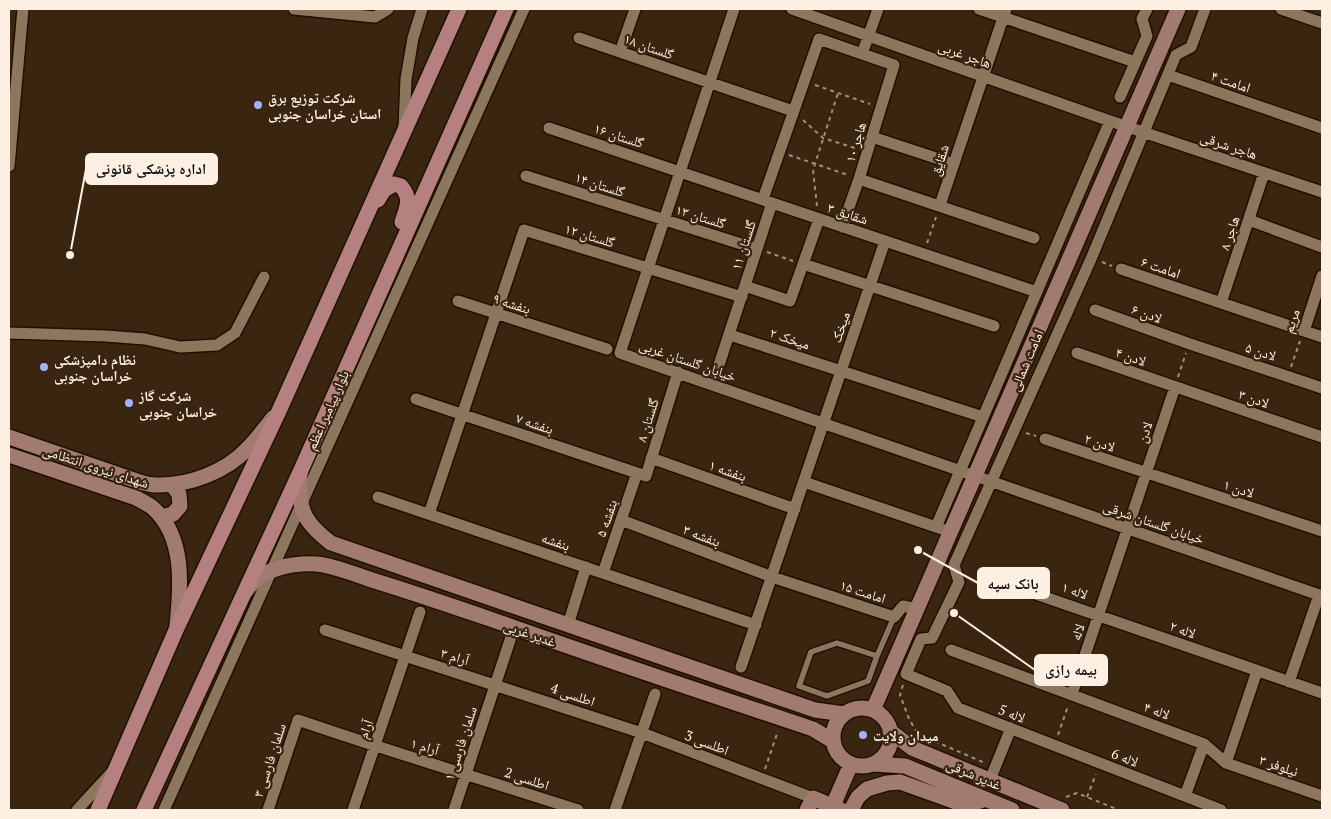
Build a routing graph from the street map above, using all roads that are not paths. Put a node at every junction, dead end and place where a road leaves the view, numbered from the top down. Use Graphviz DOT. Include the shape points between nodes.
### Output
graph roads {
  1 [pos="23,9"];
  2 [pos="294,9"];
  3 [pos="388,9"];
  4 [pos="422,9"];
  5 [pos="459,9"];
  6 [pos="506,9"];
  7 [pos="524,9"];
  8 [pos="635,9"];
  9 [pos="734,9"];
  10 [pos="792,9"];
  11 [pos="878,9"];
  12 [pos="979,9"];
  13 [pos="1147,9"];
  14 [pos="1178,9"];
  15 [pos="1205,9"];
  16 [pos="1280,9"];
  17 [pos="1004,13"];
  18 [pos="1322,23"];
  19 [pos="869,35"];
  20 [pos="579,38"];
  21 [pos="620,52"];
  22 [pos="862,54"];
  23 [pos="1135,62"];
  24 [pos="1168,75"];
  25 [pos="983,76"];
  26 [pos="709,83"];
  27 [pos="1120,98"];
  28 [pos="793,111"];
  29 [pos="1110,121"];
  30 [pos="1127,127"];
  31 [pos="549,128"];
  32 [pos="1322,128"];
  33 [pos="1144,132"];
  34 [pos="404,133"];
  35 [pos="872,137"];
  36 [pos="954,164"];
  37 [pos="9,166"];
  38 [pos="680,172"];
  39 [pos="1264,172"];
  40 [pos="526,176"];
  41 [pos="859,179"];
  42 [pos="1322,192"];
  43 [pos="768,201"];
  44 [pos="940,205"];
  45 [pos="819,219"];
  46 [pos="664,220"];
  47 [pos="1249,220"];
  48 [pos="362,227"];
  49 [pos="842,227"];
  50 [pos="1034,238"];
  51 [pos="885,241"];
  52 [pos="1322,246"];
  53 [pos="757,249"];
  54 [pos="803,264"];
  55 [pos="648,268"];
  56 [pos="1121,269"];
  57 [pos="264,277"];
  58 [pos="1321,283"];
  59 [pos="870,286"];
  60 [pos="743,292"];
  61 [pos="1037,292"];
  62 [pos="376,299"];
  63 [pos="458,301"];
  64 [pos="1221,303"];
  65 [pos="1095,310"];
  66 [pos="496,314"];
  67 [pos="994,326"];
  68 [pos="1304,331"];
  69 [pos="9,333"];
  70 [pos="730,334"];
  71 [pos="1322,337"];
  72 [pos="1190,344"];
  73 [pos="607,349"];
  74 [pos="1077,353"];
  75 [pos="841,371"];
  76 [pos="678,372"];
  77 [pos="716,374"];
  78 [pos="1175,387"];
  79 [pos="1322,388"];
  80 [pos="416,399"];
  81 [pos="279,411"];
  82 [pos="462,415"];
  83 [pos="983,417"];
  84 [pos="824,423"];
  85 [pos="9,437"];
  86 [pos="1322,437"];
  87 [pos="1045,440"];
  88 [pos="9,455"];
  89 [pos="651,458"];
  90 [pos="301,470"];
  91 [pos="961,471"];
  92 [pos="1146,473"];
  93 [pos="641,475"];
  94 [pos="976,476"];
  95 [pos="804,482"];
  96 [pos="991,482"];
  97 [pos="172,485"];
  98 [pos="378,497"];
  99 [pos="301,505"];
  100 [pos="795,509"];
  101 [pos="429,514"];
  102 [pos="162,517"];
  103 [pos="621,520"];
  104 [pos="936,527"];
  105 [pos="1127,529"];
  106 [pos="1322,531"];
  107 [pos="952,532"];
  108 [pos="347,549"];
  109 [pos="939,560"];
  110 [pos="954,566"];
  111 [pos="586,567"];
  112 [pos="341,570"];
  113 [pos="272,571"];
  114 [pos="603,573"];
  115 [pos="984,576"];
  116 [pos="772,577"];
  117 [pos="825,595"];
  118 [pos="1321,595"];
  119 [pos="236,608"];
  120 [pos="917,609"];
  121 [pos="420,612"];
  122 [pos="1099,614"];
  123 [pos="894,617"];
  124 [pos="568,625"];
  125 [pos="756,625"];
  126 [pos="514,628"];
  127 [pos="176,630"];
  128 [pos="325,630"];
  129 [pos="951,650"];
  130 [pos="877,656"];
  131 [pos="406,657"];
  132 [pos="740,667"];
  133 [pos="1257,671"];
  134 [pos="1289,682"];
  135 [pos="495,684"];
  136 [pos="1322,693"];
  137 [pos="655,694"];
  138 [pos="1072,694"];
  139 [pos="873,710"];
  140 [pos="844,714"];
  141 [pos="298,720"];
  142 [pos="1011,728"];
  143 [pos="890,732"];
  144 [pos="642,733"];
  145 [pos="833,741"];
  146 [pos="1204,744"];
  147 [pos="1055,745"];
  148 [pos="375,747"];
  149 [pos="1226,763"];
  150 [pos="851,764"];
  151 [pos="873,764"];
  152 [pos="118,765"];
  153 [pos="466,773"];
  154 [pos="990,780"];
  155 [pos="1185,796"];
  156 [pos="1322,796"];
  157 [pos="985,799"];
  158 [pos="810,804"];
  159 [pos="835,809"];
  160 [pos="77,810"];
  161 [pos="98,810"];
  162 [pos="144,810"];
  163 [pos="164,810"];
  164 [pos="268,810"];
  165 [pos="353,810"];
  166 [pos="454,810"];
  167 [pos="578,810"];
  168 [pos="615,810"];
  169 [pos="851,810"];
  170 [pos="1012,810"];
  171 [pos="1062,810"];
  172 [pos="1221,810"];
  1 -- 37 [label="street"];
  2 -- 3 [label="street" via="375,17"];
  4 -- 34 [label="street" via="406,79"];
  5 -- 34 [label="main road"];
  6 -- 62 [label="main road, بلوار پیامبر اعظم"];
  7 -- 99 [label="street"];
  8 -- 21 [label="street"];
  9 -- 26 [label="street, خیابان گلستان غربی"];
  10 -- 19 [label="street, هاجر غربی"];
  11 -- 19 [label="street"];
  12 -- 17 [label="street"];
  13 -- 23 [label="street" via="1142,19 1146,36"];
  14 -- 30 [label="main road, امامت شمالی"];
  15 -- 24 [label="street" via="1191,47 1176,56"];
  16 -- 18 [label="street"];
  17 -- 23 [label="street"];
  17 -- 25 [label="street, شقایق"];
  19 -- 22 [label="street"];
  19 -- 25 [label="street, هاجر غربی"];
  20 -- 21 [label="street, گلستان ۱۸"];
  21 -- 26 [label="street, گلستان ۱۸"];
  22 -- 28 [label="street, گلستان ۱۱" via="819,38"];
  22 -- 35 [label="street, هاجر ۱۰" via="894,65"];
  23 -- 27 [label="street"];
  24 -- 32 [label="street, امامت ۴"];
  24 -- 33 [label="street"];
  25 -- 29 [label="street, هاجر غربی"];
  25 -- 36 [label="street, شقایق"];
  26 -- 28 [label="street, گلستان ۱۸"];
  26 -- 38 [label="street, خیابان گلستان غربی"];
  28 -- 43 [label="street, گلستان ۱۱"];
  29 -- 30 [label="street, هاجر غربی"];
  29 -- 61 [label="street"];
  30 -- 33 [label="street, هاجر شرقی"];
  30 -- 94 [label="main road, امامت شمالی"];
  31 -- 38 [label="street, گلستان ۱۶"];
  33 -- 39 [label="street, هاجر شرقی"];
  33 -- 96 [label="street"];
  34 -- 48 [label="main road"];
  35 -- 36 [label="street"];
  35 -- 41 [label="street, هاجر ۱۰"];
  36 -- 44 [label="street, شقایق"];
  38 -- 43 [label="street, گلستان ۱۶"];
  38 -- 46 [label="street, خیابان گلستان غربی"];
  39 -- 42 [label="street, هاجر شرقی"];
  39 -- 47 [label="street, هاجر ۸"];
  40 -- 46 [label="street, گلستان ۱۴"];
  41 -- 44 [label="street"];
  41 -- 49 [label="street, هاجر ۱۰"];
  43 -- 45 [label="street, شقایق ۳"];
  43 -- 53 [label="street, گلستان ۱۱"];
  44 -- 50 [label="street"];
  45 -- 49 [label="street, شقایق ۳"];
  45 -- 54 [label="street"];
  46 -- 53 [label="street, گلستان ۱۳"];
  46 -- 55 [label="street, خیابان گلستان غربی"];
  47 -- 52 [label="street"];
  47 -- 64 [label="street, هاجر ۸"];
  48 -- 62 [label="main road" via="384,190 394,184 402,186 408,201"];
  48 -- 81 [label="main road"];
  49 -- 51 [label="street, شقایق ۳"];
  51 -- 59 [label="street, میخک"];
  51 -- 61 [label="street, شقایق ۳"];
  53 -- 60 [label="street, گلستان ۱۱"];
  54 -- 59 [label="street"];
  54 -- 60 [label="street" via="790,301"];
  55 -- 60 [label="street"];
  55 -- 66 [label="street, گلستان ۱۲" via="524,230"];
  55 -- 76 [label="street, خیابان گلستان غربی" via="620,353"];
  56 -- 64 [label="street, امامت ۶"];
  57 -- 69 [label="street" via="235,333 217,345 180,347 145,339"];
  58 -- 68 [label="street, مریم"];
  59 -- 67 [label="street"];
  59 -- 75 [label="street, میخک"];
  60 -- 70 [label="street, گلستان ۱۱"];
  61 -- 83 [label="street"];
  62 -- 90 [label="main road, بلوار پیامبر اعظم"];
  63 -- 66 [label="street, بنفشه ۹"];
  64 -- 68 [label="street, امامت ۶"];
  65 -- 72 [label="street, لادن ۶"];
  66 -- 73 [label="street, بنفشه ۹"];
  66 -- 82 [label="street"];
  68 -- 71 [label="street, امامت ۶"];
  70 -- 75 [label="street, میخک ۲"];
  70 -- 77 [label="street, گلستان ۱۱"];
  72 -- 79 [label="street, لادن ۵"];
  74 -- 78 [label="street, لادن ۴"];
  75 -- 83 [label="street, میخک ۲"];
  75 -- 84 [label="street, میخک"];
  76 -- 84 [label="street, خیابان گلستان غربی"];
  76 -- 89 [label="street, گلستان ۸"];
  78 -- 86 [label="street, لادن ۳"];
  78 -- 92 [label="street, لادن"];
  80 -- 82 [label="street, بنفشه ۷"];
  81 -- 97 [label="main road, شهدای نیروی انتظامی" via="247,449 226,466 203,477"];
  81 -- 127 [label="main road"];
  82 -- 93 [label="street, بنفشه ۷"];
  82 -- 101 [label="street"];
  83 -- 91 [label="street"];
  84 -- 91 [label="street, خیابان گلستان غربی"];
  84 -- 95 [label="street"];
  85 -- 97 [label="main road, شهدای نیروی انتظامی" via="137,481"];
  87 -- 92 [label="street, لادن ۲"];
  88 -- 102 [label="main road, شهدای نیروی انتظامی" via="136,498"];
  89 -- 93 [label="street, گلستان ۸"];
  89 -- 100 [label="street, بنفشه ۱"];
  90 -- 99 [label="main road, غدیر غربی"];
  90 -- 119 [label="main road, بلوار پیامبر اعظم"];
  91 -- 94 [label="street, خیابان گلستان غربی"];
  91 -- 104 [label="street"];
  92 -- 105 [label="street, لادن"];
  92 -- 106 [label="street, لادن ۱"];
  93 -- 103 [label="street, بنفشه ۵"];
  94 -- 96 [label="street, خیابان گلستان شرقی"];
  94 -- 107 [label="main road, امامت شمالی"];
  95 -- 100 [label="street"];
  95 -- 104 [label="street"];
  96 -- 105 [label="street, خیابان گلستان شرقی"];
  96 -- 110 [label="street"];
  97 -- 102 [label="main road" via="180,494 180,506 172,514"];
  98 -- 101 [label="street, بنفشه"];
  99 -- 108 [label="main road, غدیر غربی" via="315,531 331,543"];
  99 -- 113 [label="street"];
  100 -- 116 [label="street"];
  101 -- 111 [label="street, بنفشه"];
  102 -- 127 [label="main road, شهدای نیروی انتظامی" via="173,540 180,569"];
  103 -- 114 [label="street, بنفشه ۵"];
  103 -- 116 [label="street, بنفشه ۳"];
  104 -- 107 [label="street"];
  105 -- 118 [label="street, خیابان گلستان شرقی"];
  105 -- 122 [label="street, لاله"];
  107 -- 109 [label="main road, امامت شمالی"];
  108 -- 112 [label="main road" via="336,557 336,564"];
  108 -- 124 [label="main road, غدیر غربی"];
  109 -- 110 [label="street"];
  109 -- 120 [label="main road, امامت شمالی"];
  110 -- 142 [label="street, لاله 5" via="959,582 932,638 920,639 906,674 947,691 958,708"];
  111 -- 114 [label="street, بنفشه"];
  111 -- 124 [label="street"];
  112 -- 113 [label="main road, غدیر غربی" via="301,564"];
  112 -- 126 [label="main road, غدیر غربی"];
  113 -- 119 [label="main road, غدیر غربی" via="250,585"];
  113 -- 163 [label="street"];
  114 -- 125 [label="street, بنفشه"];
  115 -- 122 [label="street, لاله ۱"];
  116 -- 117 [label="street, بنفشه ۳"];
  116 -- 125 [label="street"];
  117 -- 123 [label="street, امامت ۱۵"];
  118 -- 134 [label="street"];
  119 -- 162 [label="main road, بلوار پیامبر اعظم"];
  120 -- 123 [label="street, امامت ۱۵" via="903,606"];
  120 -- 139 [label="main road, امامت شمالی"];
  121 -- 131 [label="street, آرام"];
  122 -- 133 [label="street, لاله ۲"];
  122 -- 138 [label="street, لاله"];
  123 -- 130 [label="lane"];
  124 -- 140 [label="main road, غدیر غربی" via="815,710"];
  125 -- 132 [label="street"];
  126 -- 135 [label="street, سلمان فارسی ۱"];
  126 -- 145 [label="main road, غدیر غربی" via="813,729"];
  127 -- 152 [label="main road"];
  128 -- 131 [label="street, آرام ۳"];
  129 -- 138 [label="street, لاله ۴"];
  130 -- 130 [label="lane" via="837,643 811,652 799,686 827,696 868,681"];
  131 -- 135 [label="street, آرام ۳"];
  131 -- 148 [label="street, آرام"];
  133 -- 134 [label="street, لاله ۲"];
  133 -- 149 [label="street"];
  134 -- 136 [label="street, لاله ۲"];
  135 -- 144 [label="street, اطلسی 4"];
  135 -- 153 [label="street, سلمان فارسی ۱"];
  137 -- 144 [label="street"];
  138 -- 146 [label="street, لاله ۴"];
  139 -- 140 [label="main road" via="858,708"];
  139 -- 143 [label="main road" via="885,720"];
  140 -- 145 [label="main road" via="835,726"];
  141 -- 148 [label="street, آرام ۱"];
  141 -- 164 [label="street, سلمان فارسی ۳"];
  142 -- 147 [label="street, لاله 5"];
  142 -- 154 [label="street"];
  143 -- 151 [label="main road" via="889,748"];
  143 -- 154 [label="main road, غدیر شرقی" via="912,748"];
  144 -- 158 [label="street, اطلسی 3" via="762,779"];
  144 -- 168 [label="street"];
  145 -- 150 [label="main road" via="839,755"];
  146 -- 149 [label="street, لاله ۴"];
  146 -- 155 [label="street"];
  147 -- 155 [label="street, لاله 6"];
  148 -- 153 [label="street, آرام ۱"];
  148 -- 165 [label="street, آرام"];
  149 -- 156 [label="street, نیلوفر ۳"];
  150 -- 151 [label="main road"];
  150 -- 159 [label="main road"];
  151 -- 157 [label="main road, غدیر شرقی" via="904,766"];
  152 -- 160 [label="street"];
  152 -- 161 [label="main road"];
  153 -- 166 [label="street, سلمان فارسی ۱"];
  153 -- 167 [label="street, اطلسی 2"];
  154 -- 171 [label="main road, غدیر شرقی"];
  155 -- 172 [label="street, لاله 6"];
  157 -- 169 [label="main road" via="967,806 900,782 887,783 866,789"];
  157 -- 170 [label="main road, غدیر شرقی"];
  158 -- 159 [label="main road"];
}
